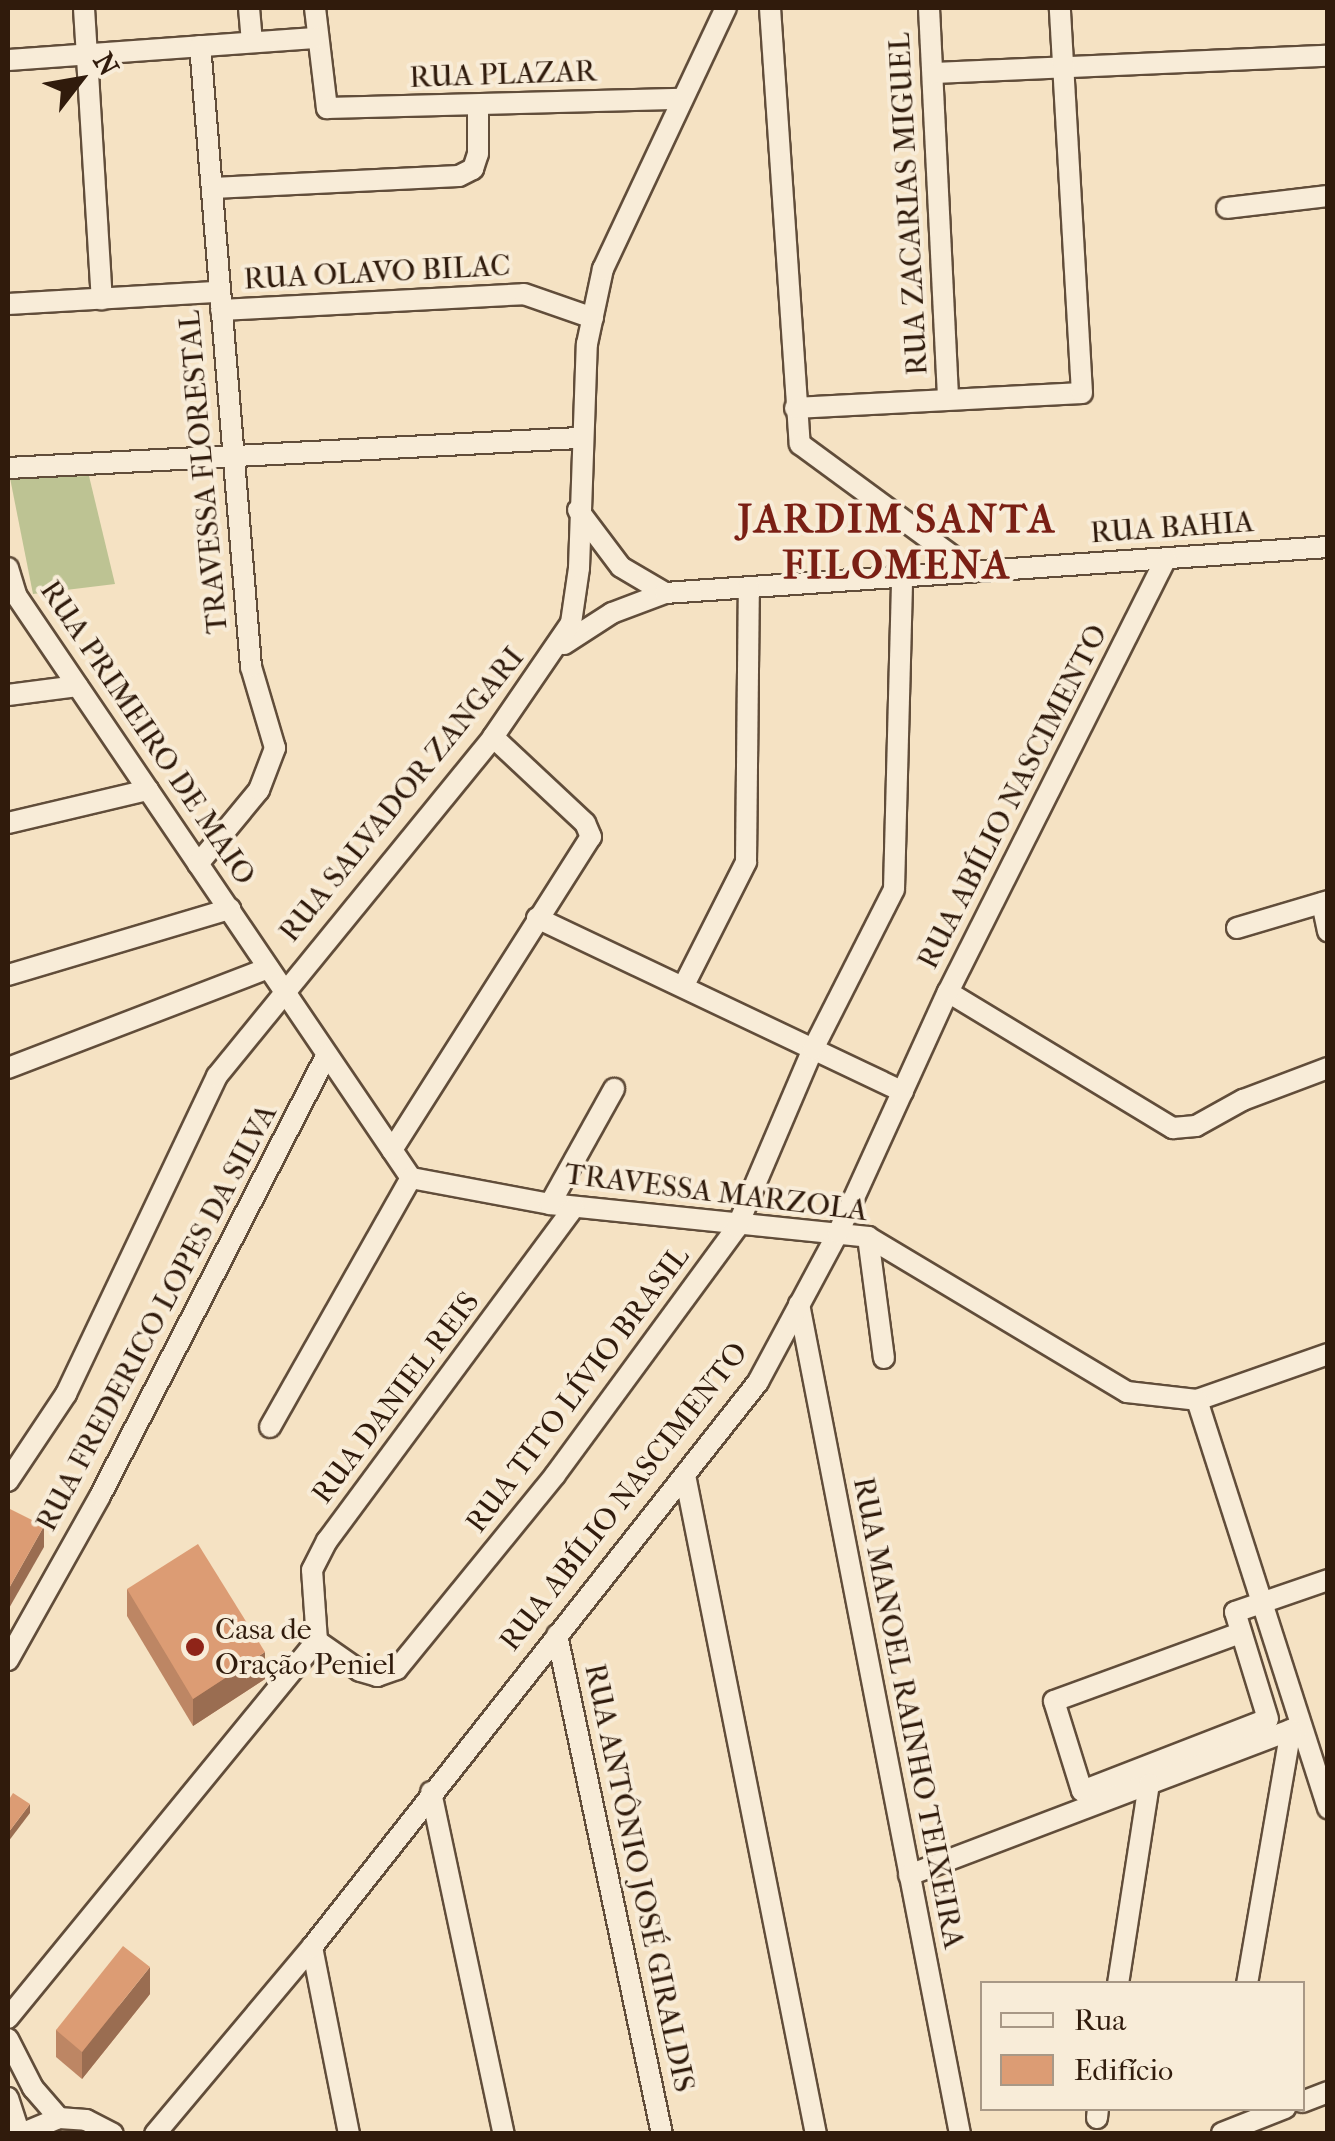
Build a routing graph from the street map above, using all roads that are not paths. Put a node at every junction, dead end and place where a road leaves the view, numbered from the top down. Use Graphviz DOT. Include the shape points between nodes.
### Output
graph roads {
  1 [pos="84,8"];
  2 [pos="249,8"];
  3 [pos="315,8"];
  4 [pos="726,8"];
  5 [pos="770,8"];
  6 [pos="929,8"];
  7 [pos="1060,8"];
  8 [pos="315,38"];
  9 [pos="252,42"];
  10 [pos="200,46"];
  11 [pos="85,56"];
  12 [pos="1328,56"];
  13 [pos="8,60"];
  14 [pos="1064,68"];
  15 [pos="933,73"];
  16 [pos="682,98"];
  17 [pos="478,106"];
  18 [pos="212,188"];
  19 [pos="1328,196"];
  20 [pos="1227,208"];
  21 [pos="102,298"];
  22 [pos="220,301"];
  23 [pos="8,304"];
  24 [pos="593,318"];
  25 [pos="948,398"];
  26 [pos="795,408"];
  27 [pos="580,438"];
  28 [pos="235,460"];
  29 [pos="8,468"];
  30 [pos="578,510"];
  31 [pos="1328,547"];
  32 [pos="1166,560"];
  33 [pos="8,568"];
  34 [pos="973,572"];
  35 [pos="902,576"];
  36 [pos="749,587"];
  37 [pos="666,594"];
  38 [pos="12,596"];
  39 [pos="556,650"];
  40 [pos="77,686"];
  41 [pos="8,695"];
  42 [pos="493,737"];
  43 [pos="148,790"];
  44 [pos="8,824"];
  45 [pos="198,864"];
  46 [pos="1325,902"];
  47 [pos="230,909"];
  48 [pos="537,918"];
  49 [pos="1237,928"];
  50 [pos="1328,931"];
  51 [pos="268,968"];
  52 [pos="8,975"];
  53 [pos="684,986"];
  54 [pos="283,989"];
  55 [pos="948,992"];
  56 [pos="813,1049"];
  57 [pos="327,1055"];
  58 [pos="8,1068"];
  59 [pos="1328,1068"];
  60 [pos="614,1088"];
  61 [pos="903,1092"];
  62 [pos="392,1150"];
  63 [pos="411,1178"];
  64 [pos="550,1204"];
  65 [pos="574,1206"];
  66 [pos="738,1227"];
  67 [pos="838,1233"];
  68 [pos="868,1236"];
  69 [pos="799,1304"];
  70 [pos="1328,1354"];
  71 [pos="884,1358"];
  72 [pos="1197,1400"];
  73 [pos="270,1428"];
  74 [pos="33,1444"];
  75 [pos="8,1468"];
  76 [pos="685,1475"];
  77 [pos="8,1481"];
  78 [pos="1328,1580"];
  79 [pos="1264,1605"];
  80 [pos="1240,1633"];
  81 [pos="558,1635"];
  82 [pos="317,1641"];
  83 [pos="8,1660"];
  84 [pos="1296,1728"];
  85 [pos="1149,1784"];
  86 [pos="432,1792"];
  87 [pos="1328,1808"];
  88 [pos="909,1875"];
  89 [pos="312,1947"];
  90 [pos="1118,1981"];
  91 [pos="1249,1981"];
  92 [pos="8,2018"];
  93 [pos="8,2039"];
  94 [pos="8,2098"];
  95 [pos="1277,2111"];
  96 [pos="59,2118"];
  97 [pos="1222,2133"];
  98 [pos="20,2134"];
  99 [pos="113,2134"];
  100 [pos="155,2134"];
  101 [pos="349,2134"];
  102 [pos="504,2134"];
  103 [pos="662,2134"];
  104 [pos="816,2134"];
  105 [pos="960,2134"];
  1 -- 11 [label="street"];
  2 -- 9 [label="street"];
  3 -- 8 [label="street"];
  4 -- 16 [label="street, RUA SALVADOR ZANGARI"];
  5 -- 26 [label="street"];
  6 -- 15 [label="street, RUA ZACARIAS MIGUEL"];
  7 -- 14 [label="street"];
  8 -- 9 [label="street"];
  8 -- 17 [label="street, RUA PLAZAR" via="327,108"];
  9 -- 10 [label="street"];
  10 -- 11 [label="street"];
  10 -- 18 [label="street, TRAVESSA FLORESTAL"];
  11 -- 13 [label="street"];
  11 -- 21 [label="street"];
  12 -- 14 [label="street"];
  14 -- 15 [label="street"];
  14 -- 25 [label="street" via="1082,393"];
  15 -- 25 [label="street, RUA ZACARIAS MIGUEL"];
  16 -- 17 [label="street, RUA PLAZAR"];
  16 -- 24 [label="street, RUA SALVADOR ZANGARI" via="616,236"];
  17 -- 18 [label="street" via="478,154 472,169 458,176"];
  18 -- 22 [label="street, TRAVESSA FLORESTAL"];
  19 -- 20 [label="street"];
  21 -- 22 [label="street, RUA OLAVO BILAC"];
  21 -- 23 [label="street, RUA OLAVO BILAC"];
  22 -- 24 [label="street, RUA OLAVO BILAC" via="524,294"];
  22 -- 28 [label="street, TRAVESSA FLORESTAL"];
  24 -- 27 [label="street, RUA SALVADOR ZANGARI"];
  25 -- 26 [label="street"];
  26 -- 34 [label="street" via="800,444 813,460"];
  27 -- 28 [label="street"];
  27 -- 30 [label="street, RUA SALVADOR ZANGARI"];
  28 -- 29 [label="street"];
  28 -- 45 [label="street, TRAVESSA FLORESTAL" via="251,667 275,748 259,790"];
  30 -- 37 [label="street" via="621,567"];
  30 -- 39 [label="street, RUA SALVADOR ZANGARI" via="580,568 571,623"];
  31 -- 32 [label="street, RUA BAHIA"];
  32 -- 34 [label="street, RUA BAHIA"];
  32 -- 55 [label="street, RUA ABÍLIO NASCIMENTO"];
  33 -- 38 [label="street, RUA PRIMEIRO DE MAIO"];
  34 -- 35 [label="street, RUA BAHIA"];
  35 -- 36 [label="street, RUA BAHIA"];
  35 -- 56 [label="street, RUA TITO LÍVIO BRASIL" via="894,888"];
  36 -- 37 [label="street, RUA BAHIA"];
  36 -- 53 [label="street" via="746,862"];
  37 -- 39 [label="street, RUA BAHIA" via="612,613"];
  38 -- 40 [label="street, RUA PRIMEIRO DE MAIO"];
  39 -- 42 [label="street, RUA SALVADOR ZANGARI"];
  40 -- 41 [label="street"];
  40 -- 43 [label="street, RUA PRIMEIRO DE MAIO"];
  42 -- 48 [label="street" via="585,823 591,837"];
  42 -- 54 [label="street, RUA SALVADOR ZANGARI"];
  43 -- 44 [label="street"];
  43 -- 45 [label="street, RUA PRIMEIRO DE MAIO"];
  45 -- 47 [label="street, RUA PRIMEIRO DE MAIO"];
  46 -- 49 [label="street"];
  46 -- 50 [label="street"];
  47 -- 51 [label="street, RUA PRIMEIRO DE MAIO"];
  47 -- 52 [label="street"];
  48 -- 53 [label="street"];
  48 -- 62 [label="street"];
  51 -- 54 [label="street, RUA PRIMEIRO DE MAIO"];
  51 -- 58 [label="street"];
  53 -- 56 [label="street"];
  54 -- 57 [label="street, RUA PRIMEIRO DE MAIO"];
  54 -- 74 [label="street, RUA SALVADOR ZANGARI" via="188,1126 66,1394"];
  55 -- 59 [label="street" via="1173,1128 1196,1126"];
  55 -- 61 [label="street, RUA ABÍLIO NASCIMENTO"];
  56 -- 61 [label="street"];
  56 -- 66 [label="street, RUA TITO LÍVIO BRASIL"];
  57 -- 62 [label="street, RUA PRIMEIRO DE MAIO"];
  57 -- 83 [label="street, RUA FREDERICO LOPES DA SILVA"];
  60 -- 64 [label="street"];
  61 -- 67 [label="street, RUA ABÍLIO NASCIMENTO"];
  62 -- 63 [label="street, RUA PRIMEIRO DE MAIO"];
  63 -- 64 [label="street, TRAVESSA MARZOLA"];
  63 -- 73 [label="street"];
  64 -- 65 [label="street, TRAVESSA MARZOLA"];
  65 -- 66 [label="street, TRAVESSA MARZOLA"];
  65 -- 82 [label="street, RUA DANIEL REIS" via="327,1541 312,1570"];
  66 -- 67 [label="street, TRAVESSA MARZOLA"];
  66 -- 82 [label="street, RUA TITO LÍVIO BRASIL" via="555,1475 397,1669 377,1676 360,1671"];
  67 -- 68 [label="street, TRAVESSA MARZOLA"];
  67 -- 69 [label="street, RUA ABÍLIO NASCIMENTO"];
  68 -- 71 [label="street"];
  68 -- 72 [label="street, TRAVESSA MARZOLA" via="1127,1392"];
  69 -- 76 [label="street, RUA ABÍLIO NASCIMENTO" via="758,1382"];
  69 -- 88 [label="street, RUA MANOEL RAINHO TEIXEIRA"];
  70 -- 72 [label="street, TRAVESSA MARZOLA"];
  72 -- 79 [label="street"];
  74 -- 75 [label="street"];
  74 -- 77 [label="street"];
  76 -- 81 [label="street, RUA ABÍLIO NASCIMENTO"];
  76 -- 104 [label="street"];
  78 -- 79 [label="street"];
  79 -- 80 [label="street" via="1235,1612"];
  79 -- 84 [label="street"];
  80 -- 80 [label="street" via="1268,1719 1082,1791 1054,1701"];
  81 -- 86 [label="street, RUA ABÍLIO NASCIMENTO"];
  81 -- 103 [label="street, RUA ANTÔNIO JOSÉ GIRALDIS"];
  82 -- 92 [label="street"];
  84 -- 85 [label="street"];
  84 -- 87 [label="street"];
  84 -- 91 [label="street"];
  85 -- 88 [label="street"];
  85 -- 90 [label="street"];
  86 -- 89 [label="street, RUA ABÍLIO NASCIMENTO"];
  86 -- 102 [label="street"];
  88 -- 105 [label="street, RUA MANOEL RAINHO TEIXEIRA"];
  89 -- 100 [label="street, RUA ABÍLIO NASCIMENTO"];
  89 -- 101 [label="street"];
  93 -- 96 [label="street"];
  94 -- 98 [label="street"];
  95 -- 97 [label="street"];
  96 -- 98 [label="street"];
  96 -- 99 [label="street" via="86,2120"];
}
